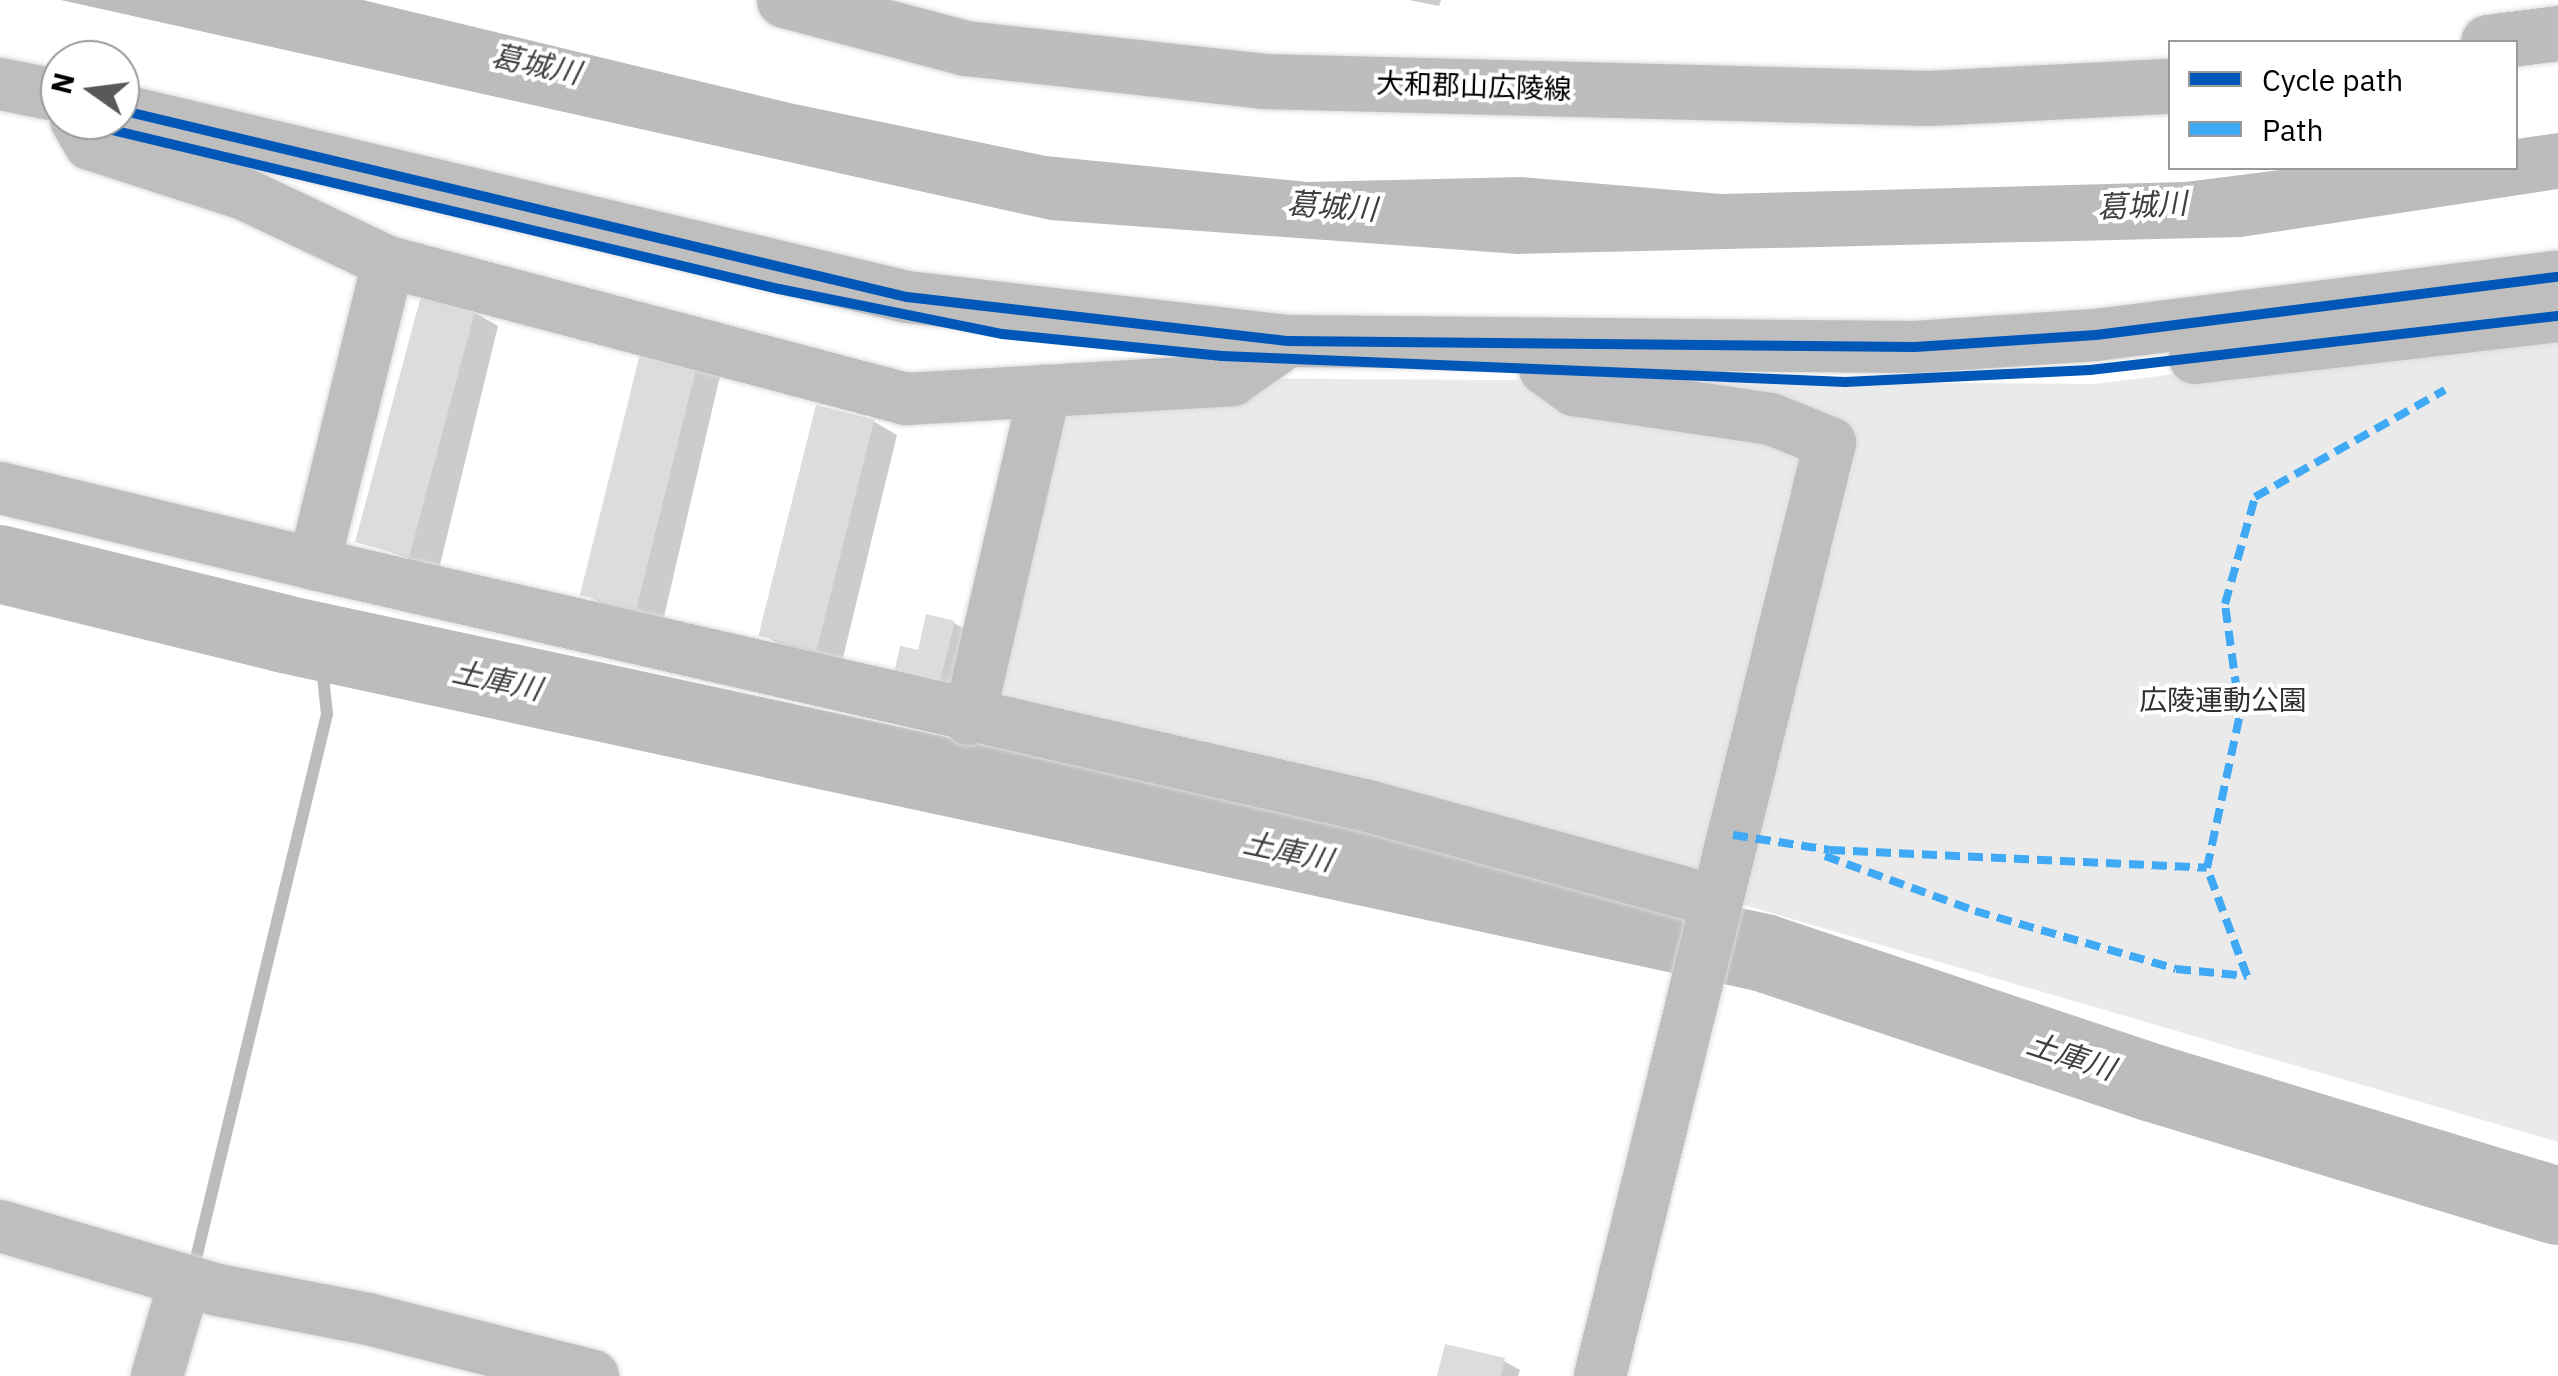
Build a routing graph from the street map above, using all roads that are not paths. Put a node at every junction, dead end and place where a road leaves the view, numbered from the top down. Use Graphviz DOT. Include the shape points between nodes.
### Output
graph roads {
  1 [pos="784,0"];
  2 [pos="2558,33"];
  3 [pos="2504,40"];
  4 [pos="0,84"];
  5 [pos="2168,86"];
  6 [pos="40,92"];
  7 [pos="140,115"];
  8 [pos="88,140"];
  9 [pos="388,262"];
  10 [pos="2558,277"];
  11 [pos="2558,316"];
  12 [pos="1288,341"];
  13 [pos="1543,357"];
  14 [pos="1046,390"];
  15 [pos="0,488"];
  16 [pos="314,564"];
  17 [pos="969,719"];
  18 [pos="1715,900"];
  19 [pos="0,1226"];
  20 [pos="202,1285"];
  21 [pos="157,1376"];
  22 [pos="594,1376"];
  23 [pos="1600,1376"];
  1 -- 5 [label="main road, 大和郡山広陵線" via="966,48 1262,80 1929,98"];
  2 -- 3 [label="main road"];
  4 -- 6 [label="street"];
  7 -- 12 [label="street" via="907,297"];
  8 -- 9 [label="street" via="244,194"];
  9 -- 14 [label="street" via="906,399"];
  9 -- 16 [label="street"];
  10 -- 13 [label="street" via="2006,341"];
  11 -- 13 [label="street" via="2090,370 1845,382"];
  12 -- 13 [label="street"];
  12 -- 14 [label="street" via="1232,380"];
  13 -- 18 [label="street" via="1574,390 1771,420 1830,443"];
  14 -- 17 [label="street"];
  15 -- 16 [label="street"];
  16 -- 17 [label="street"];
  17 -- 18 [label="street" via="1368,806"];
  18 -- 23 [label="street"];
  19 -- 20 [label="street"];
  20 -- 21 [label="street"];
  20 -- 22 [label="street" via="368,1318"];
}
